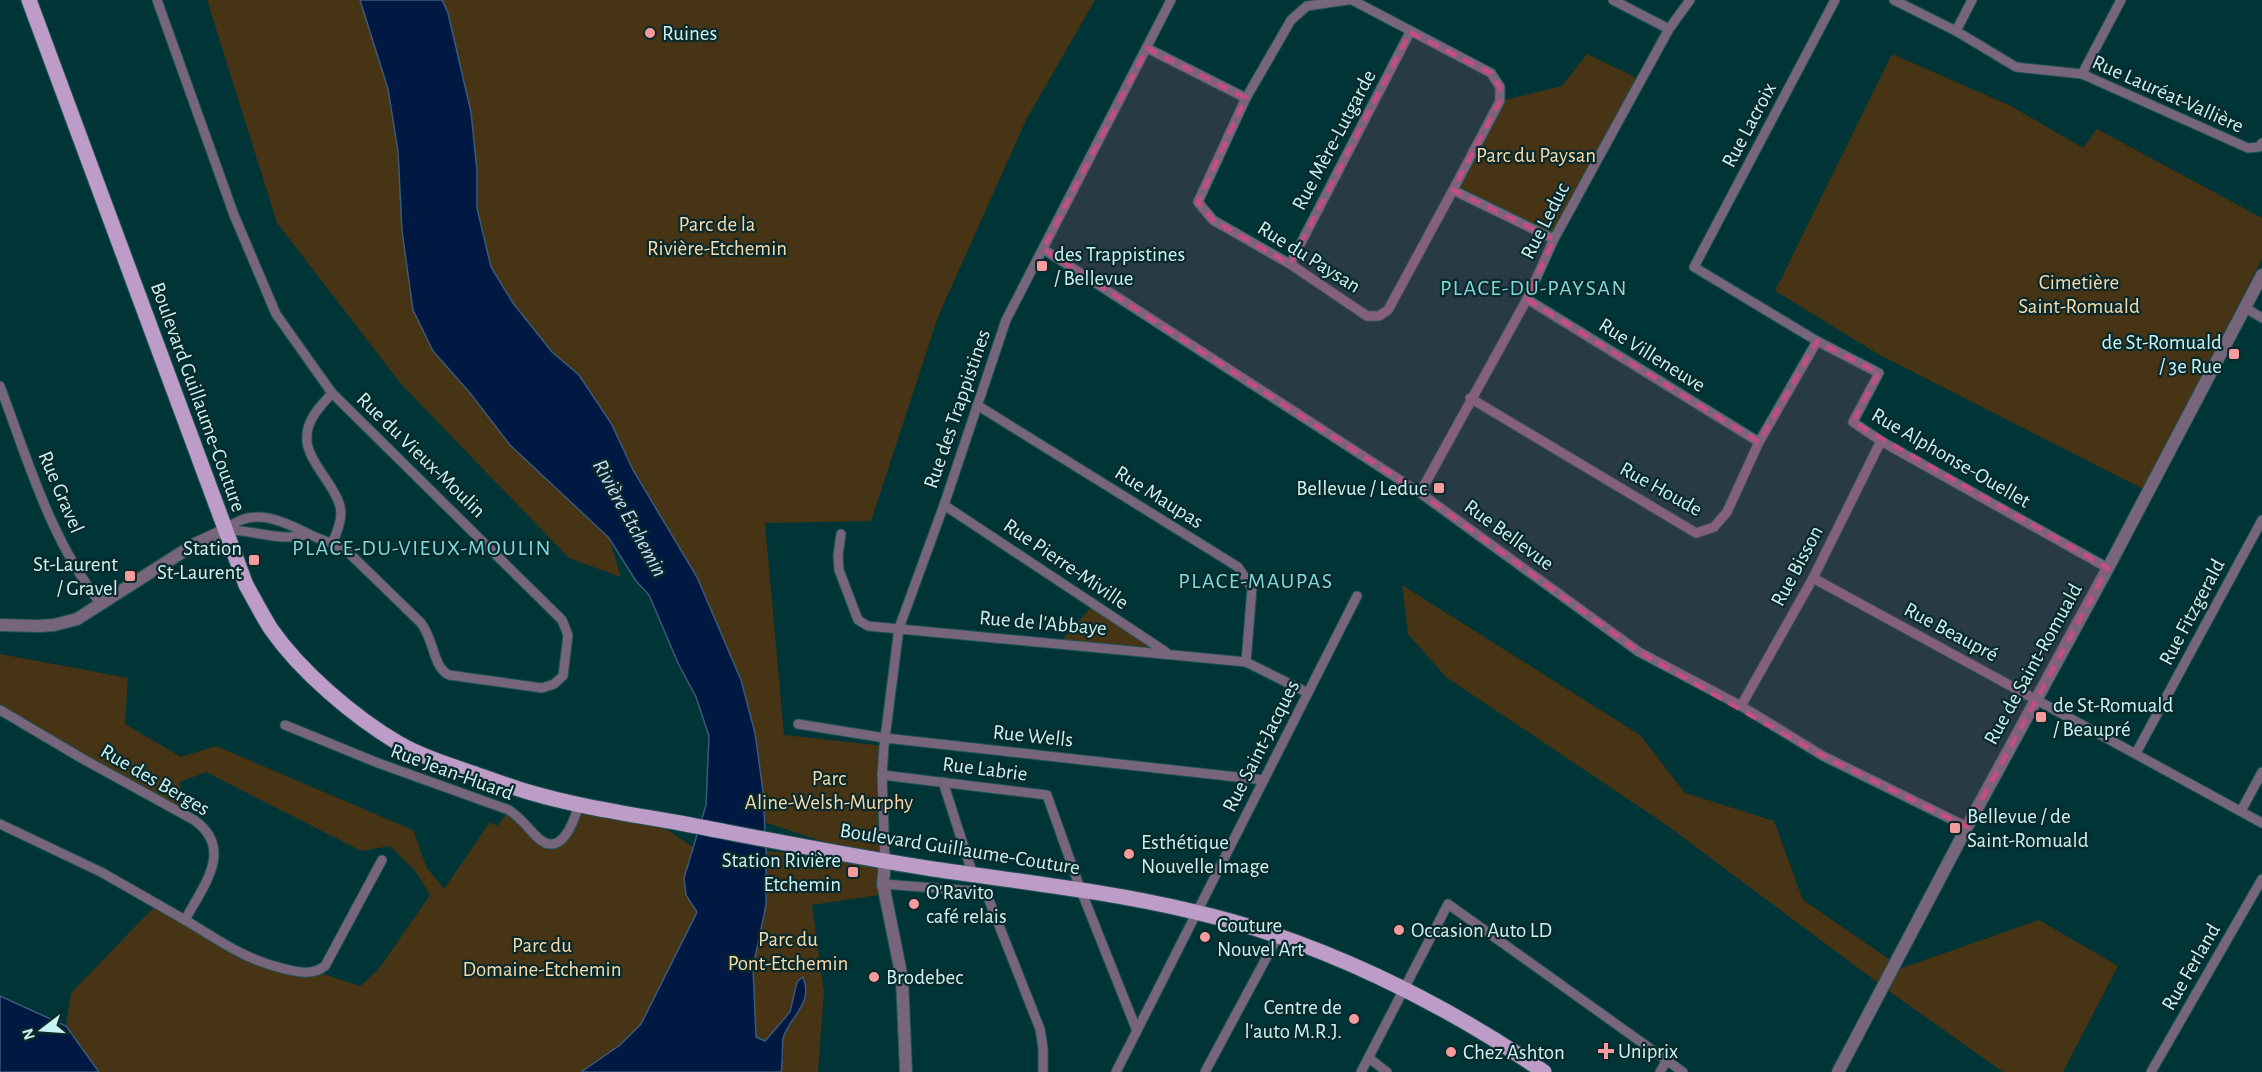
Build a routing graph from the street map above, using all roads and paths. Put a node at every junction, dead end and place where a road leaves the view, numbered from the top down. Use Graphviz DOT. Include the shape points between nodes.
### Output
graph roads {
  1 [pos="30,0"];
  2 [pos="157,0"];
  3 [pos="1171,0"];
  4 [pos="1350,0"];
  5 [pos="1613,0"];
  6 [pos="1690,0"];
  7 [pos="1835,0"];
  8 [pos="1894,0"];
  9 [pos="1972,0"];
  10 [pos="2121,0"];
  11 [pos="1669,29"];
  12 [pos="1956,31"];
  13 [pos="1410,32"];
  14 [pos="1147,48"];
  15 [pos="2082,74"];
  16 [pos="1246,98"];
  17 [pos="2262,143"];
  18 [pos="1453,190"];
  19 [pos="1554,239"];
  20 [pos="1043,249"];
  21 [pos="1290,264"];
  22 [pos="1694,267"];
  23 [pos="2262,275"];
  24 [pos="1527,299"];
  25 [pos="2244,307"];
  26 [pos="2262,318"];
  27 [pos="1817,341"];
  28 [pos="0,386"];
  29 [pos="332,393"];
  30 [pos="1470,398"];
  31 [pos="977,405"];
  32 [pos="1881,441"];
  33 [pos="1760,442"];
  34 [pos="1420,493"];
  35 [pos="944,505"];
  36 [pos="2262,520"];
  37 [pos="225,530"];
  38 [pos="308,534"];
  39 [pos="842,534"];
  40 [pos="332,543"];
  41 [pos="2108,568"];
  42 [pos="1813,578"];
  43 [pos="1357,596"];
  44 [pos="101,604"];
  45 [pos="0,625"];
  46 [pos="899,628"];
  47 [pos="1168,653"];
  48 [pos="1246,662"];
  49 [pos="1308,693"];
  50 [pos="2037,699"];
  51 [pos="1741,706"];
  52 [pos="0,710"];
  53 [pos="798,724"];
  54 [pos="285,725"];
  55 [pos="885,738"];
  56 [pos="2136,753"];
  57 [pos="2262,772"];
  58 [pos="882,775"];
  59 [pos="1264,780"];
  60 [pos="943,782"];
  61 [pos="579,805"];
  62 [pos="2241,811"];
  63 [pos="2262,823"];
  64 [pos="0,824"];
  65 [pos="1967,827"];
  66 [pos="382,860"];
  67 [pos="885,861"];
  68 [pos="973,875"];
  69 [pos="2262,879"];
  70 [pos="883,884"];
  71 [pos="1080,888"];
  72 [pos="1197,912"];
  73 [pos="185,920"];
  74 [pos="1278,936"];
  75 [pos="1403,989"];
  76 [pos="1137,1031"];
  77 [pos="1369,1058"];
  78 [pos="1667,1060"];
  79 [pos="906,1072"];
  80 [pos="1043,1072"];
  81 [pos="1116,1072"];
  82 [pos="1205,1072"];
  83 [pos="1362,1072"];
  84 [pos="1387,1072"];
  85 [pos="1544,1072"];
  86 [pos="1660,1072"];
  87 [pos="1683,1072"];
  88 [pos="1838,1072"];
  89 [pos="2151,1072"];
  1 -- 37 [label="main road, Boulevard Guillaume-Couture"];
  2 -- 29 [label="street, Rue du Vieux-Moulin" via="234,215 269,300"];
  3 -- 14 [label="street, Rue des Trappistines"];
  4 -- 13 [label="street, Rue du Paysan"];
  4 -- 16 [label="street, Rue du Paysan" via="1307,6 1291,20"];
  5 -- 11 [label="street"];
  6 -- 11 [label="street, Rue Leduc"];
  7 -- 22 [label="street, Rue Lacroix"];
  8 -- 12 [label="street, Rue Lauréat-Vallière"];
  9 -- 12 [label="street"];
  10 -- 15 [label="street"];
  11 -- 19 [label="street, Rue Leduc"];
  12 -- 15 [label="street, Rue Lauréat-Vallière" via="2016,67"];
  13 -- 18 [label="street, Rue du Paysan" via="1491,73 1500,87 1500,101"];
  13 -- 21 [label="street, Rue Mère-Lutgarde"];
  14 -- 16 [label="street"];
  14 -- 20 [label="street, Rue des Trappistines"];
  15 -- 17 [label="street, Rue Lauréat-Vallière" via="2248,148"];
  16 -- 21 [label="street, Rue du Paysan" via="1197,202 1213,220"];
  18 -- 19 [label="street"];
  18 -- 21 [label="street, Rue du Paysan" via="1388,310 1379,316 1367,316"];
  19 -- 24 [label="street, Rue Leduc"];
  20 -- 31 [label="street, Rue des Trappistines" via="1006,320"];
  20 -- 34 [label="street, Rue Bellevue"];
  22 -- 27 [label="street, Rue Alphonse-Ouellet"];
  23 -- 25 [label="street, Rue de Saint-Romuald"];
  24 -- 30 [label="street, Rue Leduc"];
  24 -- 33 [label="street, Rue Villeneuve"];
  25 -- 26 [label="street"];
  25 -- 41 [label="street, Rue de Saint-Romuald"];
  27 -- 32 [label="street, Rue Alphonse-Ouellet" via="1879,374 1853,422"];
  27 -- 33 [label="street, Rue Houde"];
  28 -- 44 [label="street, Rue Gravel" via="42,500 82,580"];
  29 -- 40 [label="street, Rue du Vieux-Moulin" via="314,414 307,440 313,462 340,504 339,524"];
  29 -- 40 [label="street, Rue du Vieux-Moulin" via="555,611 568,635 563,676 542,688 461,678 443,672 421,623 348,552"];
  30 -- 33 [label="street, Rue Houde" via="1696,533 1714,527 1727,512"];
  30 -- 34 [label="street, Rue Leduc"];
  31 -- 35 [label="street, Rue des Trappistines"];
  31 -- 48 [label="street, Rue Maupas" via="1238,567 1252,588"];
  32 -- 41 [label="street, Rue Alphonse-Ouellet"];
  32 -- 42 [label="street, Rue Bisson"];
  34 -- 51 [label="street, Rue Bellevue" via="1639,652"];
  35 -- 46 [label="street, Rue des Trappistines"];
  35 -- 47 [label="street, Rue Pierre-Miville"];
  36 -- 56 [label="street, Rue Fitzgerald"];
  37 -- 38 [label="street, Rue du Vieux-Moulin" via="290,538"];
  37 -- 38 [label="street, Rue du Vieux-Moulin" via="242,518 264,518"];
  37 -- 44 [label="street" via="195,544"];
  37 -- 61 [label="main road, Boulevard Guillaume-Couture" via="246,585 270,628 310,672 368,723 401,745 456,768"];
  38 -- 40 [label="street, Rue du Vieux-Moulin"];
  39 -- 46 [label="street, Rue de l'Abbaye" via="839,570 858,620 868,626"];
  41 -- 50 [label="street, Rue de Saint-Romuald"];
  42 -- 50 [label="street, Rue Beaupré"];
  42 -- 51 [label="street, Rue Bisson"];
  43 -- 49 [label="street, Rue Saint-Jacques"];
  44 -- 45 [label="street" via="61,624"];
  46 -- 47 [label="street, Rue de l'Abbaye"];
  46 -- 55 [label="street, Rue des Trappistines"];
  47 -- 48 [label="street, Rue de l'Abbaye"];
  48 -- 49 [label="street, Rue de l'Abbaye"];
  49 -- 59 [label="street, Rue Saint-Jacques"];
  50 -- 56 [label="street, Rue Beaupré"];
  50 -- 65 [label="street, Rue de Saint-Romuald"];
  51 -- 65 [label="street, Rue Bellevue" via="1823,756"];
  52 -- 73 [label="street, Rue des Berges" via="204,827 215,848 214,861"];
  53 -- 55 [label="street, Rue Wells"];
  54 -- 61 [label="street, Rue Jean-Huard" via="378,764 509,810 545,842 557,842 567,835"];
  55 -- 58 [label="street, Rue des Trappistines"];
  55 -- 59 [label="street, Rue Wells"];
  56 -- 62 [label="street, Rue Beaupré"];
  57 -- 62 [label="street"];
  58 -- 60 [label="street, Rue Labrie"];
  58 -- 67 [label="street, Rue des Trappistines"];
  59 -- 72 [label="street, Rue Saint-Jacques"];
  60 -- 68 [label="street"];
  60 -- 71 [label="street, Rue Labrie" via="1047,795"];
  61 -- 67 [label="main road, Boulevard Guillaume-Couture"];
  62 -- 63 [label="street, Rue Beaupré"];
  64 -- 73 [label="street" via="101,872"];
  65 -- 88 [label="street, Rue de Saint-Romuald"];
  66 -- 73 [label="street" via="325,966 317,972 271,966 243,956"];
  67 -- 68 [label="main road, Boulevard Guillaume-Couture"];
  67 -- 70 [label="street"];
  68 -- 71 [label="main road, Boulevard Guillaume-Couture"];
  69 -- 89 [label="street, Rue Ferland"];
  70 -- 79 [label="street" via="902,978"];
  70 -- 80 [label="street" via="987,895 1040,1029"];
  71 -- 72 [label="main road, Boulevard Guillaume-Couture"];
  71 -- 76 [label="street, Rue Labrie"];
  72 -- 74 [label="main road, Boulevard Guillaume-Couture"];
  72 -- 76 [label="street, Rue Saint-Jacques"];
  74 -- 75 [label="main road, Boulevard Guillaume-Couture"];
  74 -- 82 [label="street"];
  75 -- 77 [label="street"];
  75 -- 78 [label="street" via="1448,904"];
  75 -- 85 [label="main road, Boulevard Guillaume-Couture" via="1431,1002"];
  76 -- 81 [label="street, Rue Saint-Jacques"];
  77 -- 83 [label="street"];
  77 -- 84 [label="street"];
  78 -- 86 [label="street"];
  78 -- 87 [label="street"];
}
